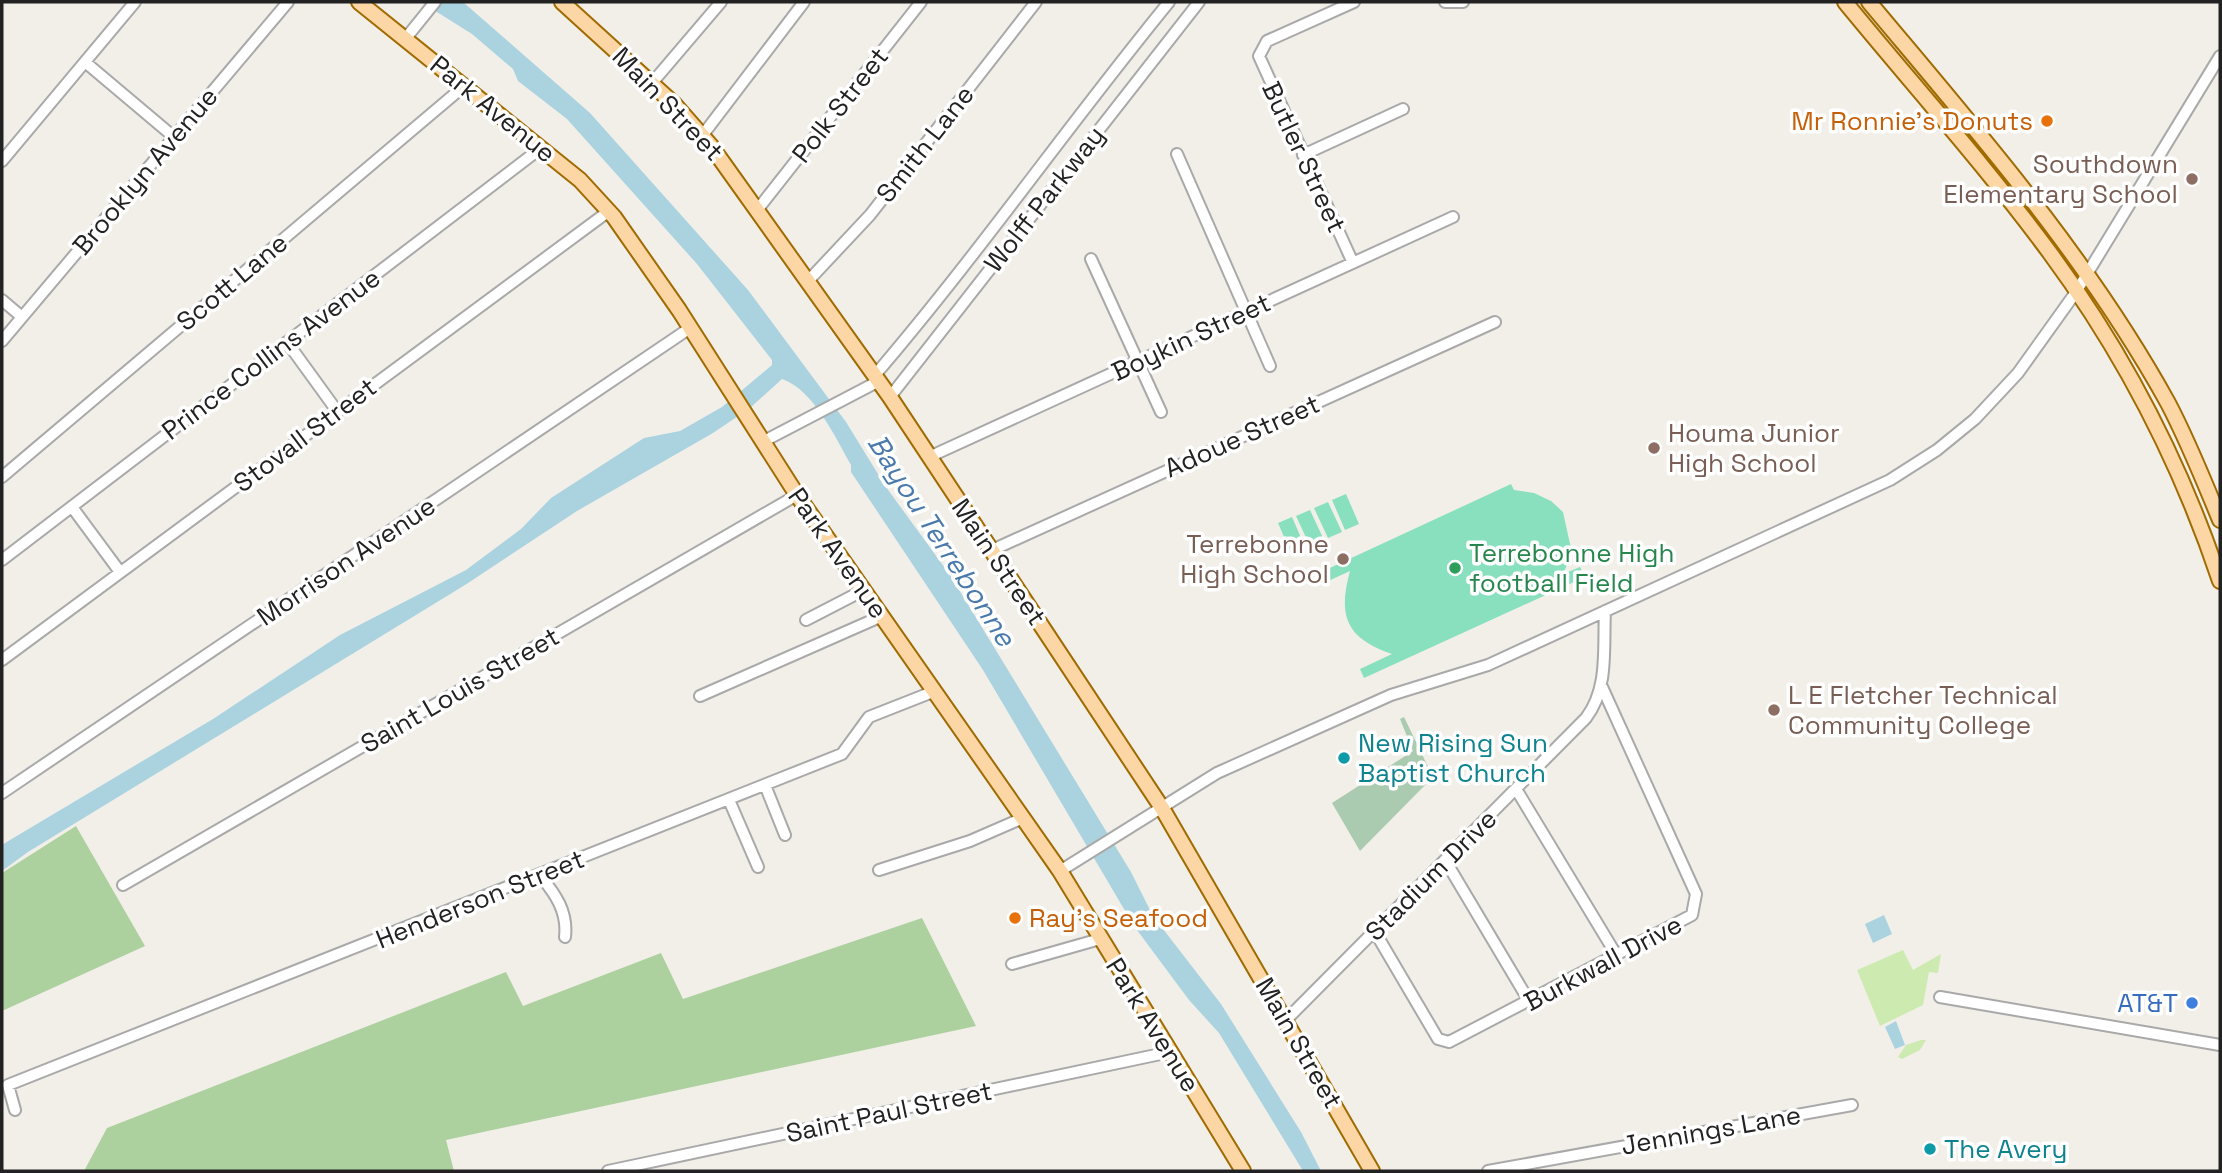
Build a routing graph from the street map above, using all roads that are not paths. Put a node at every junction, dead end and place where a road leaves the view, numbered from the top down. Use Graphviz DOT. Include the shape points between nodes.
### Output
graph roads {
  1 [pos="288,2"];
  2 [pos="359,2"];
  3 [pos="435,2"];
  4 [pos="562,2"];
  5 [pos="721,2"];
  6 [pos="804,2"];
  7 [pos="921,2"];
  8 [pos="1036,2"];
  9 [pos="1169,2"];
  10 [pos="1199,2"];
  11 [pos="1354,2"];
  12 [pos="1445,2"];
  13 [pos="1463,2"];
  14 [pos="1845,2"];
  15 [pos="1869,2"];
  16 [pos="128,4"];
  17 [pos="407,38"];
  18 [pos="2220,56"];
  19 [pos="85,62"];
  20 [pos="652,83"];
  21 [pos="463,87"];
  22 [pos="1403,109"];
  23 [pos="702,136"];
  24 [pos="174,137"];
  25 [pos="541,148"];
  26 [pos="1177,154"];
  27 [pos="1303,155"];
  28 [pos="2,161"];
  29 [pos="758,208"];
  30 [pos="608,211"];
  31 [pos="1453,217"];
  32 [pos="1091,259"];
  33 [pos="1353,263"];
  34 [pos="2087,274"];
  35 [pos="809,280"];
  36 [pos="2076,292"];
  37 [pos="2,300"];
  38 [pos="1245,312"];
  39 [pos="22,317"];
  40 [pos="1495,322"];
  41 [pos="690,328"];
  42 [pos="916,328"];
  43 [pos="2,341"];
  44 [pos="933,341"];
  45 [pos="286,342"];
  46 [pos="1138,361"];
  47 [pos="1270,366"];
  48 [pos="877,378"];
  49 [pos="890,397"];
  50 [pos="337,411"];
  51 [pos="1161,412"];
  52 [pos="764,441"];
  53 [pos="929,457"];
  54 [pos="2,477"];
  55 [pos="797,495"];
  56 [pos="72,506"];
  57 [pos="2220,520"];
  58 [pos="990,551"];
  59 [pos="2,560"];
  60 [pos="120,572"];
  61 [pos="2220,581"];
  62 [pos="863,590"];
  63 [pos="1605,611"];
  64 [pos="882,617"];
  65 [pos="806,620"];
  66 [pos="2,660"];
  67 [pos="1602,687"];
  68 [pos="935,691"];
  69 [pos="700,696"];
  70 [pos="765,785"];
  71 [pos="1516,789"];
  72 [pos="2,793"];
  73 [pos="729,800"];
  74 [pos="1162,808"];
  75 [pos="1023,818"];
  76 [pos="785,835"];
  77 [pos="1445,860"];
  78 [pos="758,867"];
  79 [pos="879,870"];
  80 [pos="1060,871"];
  81 [pos="540,875"];
  82 [pos="123,885"];
  83 [pos="1375,932"];
  84 [pos="565,937"];
  85 [pos="1100,939"];
  86 [pos="1617,956"];
  87 [pos="1013,964"];
  88 [pos="1940,998"];
  89 [pos="1530,1002"];
  90 [pos="1286,1020"];
  91 [pos="2220,1045"];
  92 [pos="1170,1052"];
  93 [pos="1852,1105"];
  94 [pos="15,1110"];
  95 [pos="608,1171"];
  96 [pos="1238,1171"];
  97 [pos="1372,1171"];
  98 [pos="1488,1171"];
  1 -- 24 [label="street, Brooklyn Avenue"];
  2 -- 17 [label="main road, Park Avenue"];
  3 -- 17 [label="street"];
  4 -- 20 [label="main road, Main Street"];
  5 -- 20 [label="street"];
  6 -- 23 [label="street"];
  7 -- 29 [label="street, Polk Street"];
  8 -- 35 [label="street, Smith Lane" via="870,215"];
  9 -- 42 [label="street"];
  10 -- 44 [label="street, Wolff Parkway"];
  11 -- 27 [label="street, Butler Street" via="1267,41 1260,51 1262,65"];
  12 -- 13 [label="street"];
  14 -- 36 [label="main road" via="2040,240"];
  15 -- 34 [label="main road" via="2022,185"];
  16 -- 19 [label="street"];
  17 -- 21 [label="main road, Park Avenue"];
  18 -- 34 [label="street"];
  19 -- 24 [label="street"];
  19 -- 28 [label="street"];
  20 -- 23 [label="main road, Main Street"];
  21 -- 25 [label="main road, Park Avenue"];
  21 -- 54 [label="street, Scott Lane"];
  22 -- 27 [label="street"];
  23 -- 29 [label="main road, Main Street"];
  24 -- 39 [label="street, Brooklyn Avenue"];
  25 -- 30 [label="main road, Park Avenue"];
  25 -- 45 [label="street, Prince Collins Avenue"];
  26 -- 38 [label="street"];
  27 -- 33 [label="street, Butler Street"];
  29 -- 35 [label="main road, Main Street"];
  30 -- 41 [label="main road, Park Avenue"];
  30 -- 50 [label="street, Stovall Street"];
  31 -- 33 [label="street, Boykin Street"];
  32 -- 46 [label="street"];
  33 -- 38 [label="street, Boykin Street"];
  34 -- 36 [label="street"];
  34 -- 57 [label="main road" via="2168,404"];
  35 -- 48 [label="main road, Main Street"];
  36 -- 61 [label="main road" via="2151,417 2183,484"];
  36 -- 63 [label="street" via="1998,396 1937,450 1890,480"];
  37 -- 39 [label="street"];
  38 -- 46 [label="street, Boykin Street"];
  38 -- 47 [label="street"];
  39 -- 43 [label="street, Brooklyn Avenue"];
  40 -- 58 [label="street, Adoue Street"];
  41 -- 52 [label="main road, Park Avenue"];
  41 -- 72 [label="street, Morrison Avenue"];
  42 -- 44 [label="street"];
  42 -- 48 [label="street"];
  44 -- 49 [label="street, Wolff Parkway"];
  45 -- 50 [label="street"];
  45 -- 56 [label="street, Prince Collins Avenue"];
  46 -- 51 [label="street"];
  46 -- 53 [label="street, Boykin Street"];
  48 -- 49 [label="main road, Main Street"];
  48 -- 52 [label="street" via="843,401"];
  49 -- 53 [label="main road, Main Street"];
  50 -- 60 [label="street, Stovall Street"];
  52 -- 55 [label="main road, Park Avenue"];
  53 -- 58 [label="main road, Main Street"];
  55 -- 62 [label="main road, Park Avenue"];
  55 -- 82 [label="street, Saint Louis Street"];
  56 -- 59 [label="street, Prince Collins Avenue"];
  56 -- 60 [label="street"];
  58 -- 74 [label="main road, Main Street"];
  60 -- 66 [label="street, Stovall Street"];
  62 -- 64 [label="main road, Park Avenue"];
  62 -- 65 [label="street"];
  63 -- 67 [label="street, Stadium Drive"];
  63 -- 74 [label="street" via="1488,665 1391,695 1307,731 1217,773"];
  64 -- 68 [label="main road, Park Avenue"];
  64 -- 69 [label="street"];
  67 -- 71 [label="street, Stadium Drive" via="1586,718"];
  67 -- 86 [label="street, Burkwall Drive" via="1697,902 1687,920"];
  68 -- 70 [label="street, Henderson Street" via="869,717 842,754"];
  68 -- 75 [label="main road, Park Avenue"];
  70 -- 73 [label="street, Henderson Street"];
  70 -- 76 [label="street"];
  71 -- 77 [label="street, Stadium Drive"];
  71 -- 86 [label="street"];
  73 -- 78 [label="street"];
  73 -- 81 [label="street, Henderson Street"];
  74 -- 80 [label="street"];
  74 -- 90 [label="main road, Main Street"];
  75 -- 79 [label="street" via="970,841"];
  75 -- 80 [label="main road, Park Avenue"];
  77 -- 83 [label="street, Stadium Drive"];
  77 -- 89 [label="street"];
  80 -- 85 [label="main road, Park Avenue"];
  81 -- 84 [label="street" via="556,894 567,920"];
  81 -- 94 [label="street, Henderson Street" via="8,1086"];
  83 -- 89 [label="street, Burkwall Drive" via="1438,1040 1449,1042"];
  83 -- 90 [label="street, Stadium Drive"];
  85 -- 87 [label="street"];
  85 -- 92 [label="main road, Park Avenue"];
  86 -- 89 [label="street, Burkwall Drive"];
  88 -- 91 [label="street"];
  90 -- 97 [label="main road, Main Street"];
  92 -- 95 [label="street, Saint Paul Street"];
  92 -- 96 [label="main road, Park Avenue"];
  93 -- 98 [label="street, Jennings Lane"];
}
